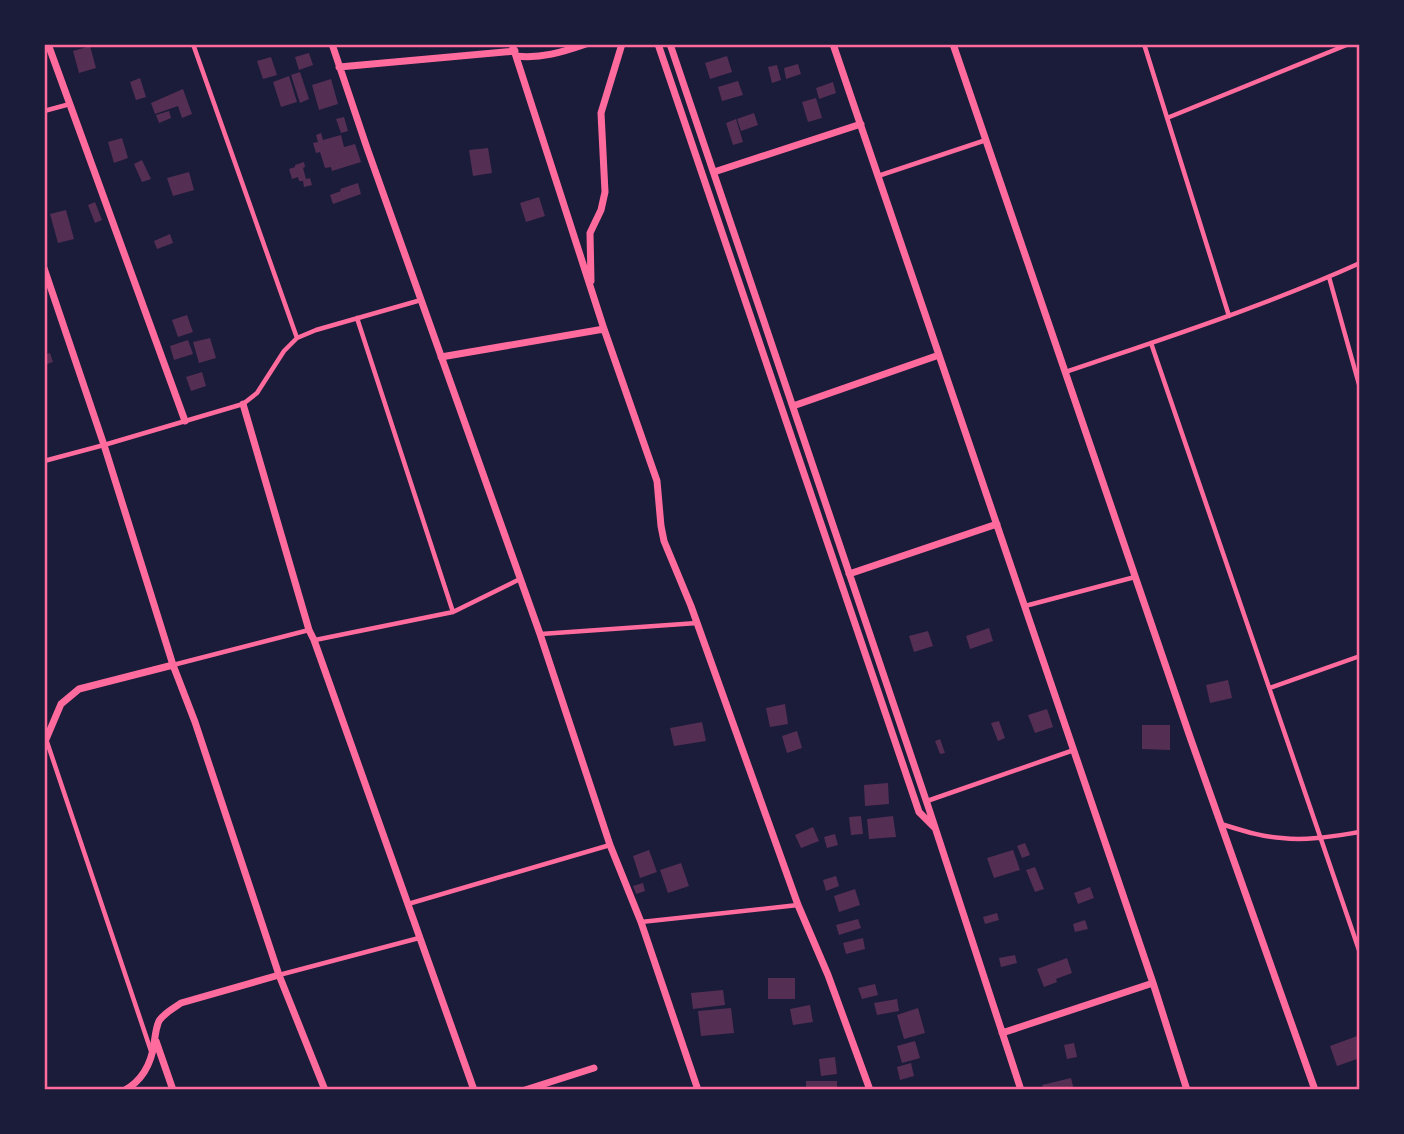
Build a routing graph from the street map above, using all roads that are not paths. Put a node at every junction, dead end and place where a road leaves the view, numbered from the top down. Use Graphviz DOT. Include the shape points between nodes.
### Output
graph roads {
  1 [pos="48,44"];
  2 [pos="193,44"];
  3 [pos="332,44"];
  4 [pos="586,44"];
  5 [pos="622,44"];
  6 [pos="658,44"];
  7 [pos="670,44"];
  8 [pos="833,44"];
  9 [pos="953,44"];
  10 [pos="1144,44"];
  11 [pos="1349,44"];
  12 [pos="514,50"];
  13 [pos="339,67"];
  14 [pos="70,104"];
  15 [pos="44,111"];
  16 [pos="1167,118"];
  17 [pos="861,124"];
  18 [pos="986,140"];
  19 [pos="714,173"];
  20 [pos="878,176"];
  21 [pos="1360,262"];
  22 [pos="44,268"];
  23 [pos="1329,276"];
  24 [pos="591,288"];
  25 [pos="422,299"];
  26 [pos="1229,316"];
  27 [pos="357,318"];
  28 [pos="604,329"];
  29 [pos="297,338"];
  30 [pos="1151,343"];
  31 [pos="939,355"];
  32 [pos="441,357"];
  33 [pos="1065,372"];
  34 [pos="1360,388"];
  35 [pos="243,404"];
  36 [pos="793,406"];
  37 [pos="185,421"];
  38 [pos="104,445"];
  39 [pos="44,461"];
  40 [pos="997,524"];
  41 [pos="849,574"];
  42 [pos="1135,577"];
  43 [pos="520,579"];
  44 [pos="1025,606"];
  45 [pos="453,612"];
  46 [pos="697,623"];
  47 [pos="309,630"];
  48 [pos="540,634"];
  49 [pos="314,640"];
  50 [pos="1360,656"];
  51 [pos="173,665"];
  52 [pos="1270,688"];
  53 [pos="44,739"];
  54 [pos="1074,750"];
  55 [pos="926,802"];
  56 [pos="1220,824"];
  57 [pos="935,827"];
  58 [pos="1360,832"];
  59 [pos="1321,838"];
  60 [pos="610,845"];
  61 [pos="408,904"];
  62 [pos="798,905"];
  63 [pos="641,922"];
  64 [pos="419,938"];
  65 [pos="1360,953"];
  66 [pos="279,975"];
  67 [pos="1153,983"];
  68 [pos="1002,1033"];
  69 [pos="155,1038"];
  70 [pos="152,1055"];
  71 [pos="594,1068"];
  72 [pos="125,1090"];
  73 [pos="173,1090"];
  74 [pos="325,1090"];
  75 [pos="474,1090"];
  76 [pos="525,1090"];
  77 [pos="698,1090"];
  78 [pos="870,1090"];
  79 [pos="1021,1090"];
  80 [pos="1187,1090"];
  81 [pos="1315,1090"];
  1 -- 14 [label="street"];
  2 -- 29 [label="lane"];
  3 -- 13 [label="street"];
  4 -- 12 [label="street" via="542,57 528,58"];
  5 -- 24 [label="street" via="601,113 605,192 590,233"];
  6 -- 57 [label="street" via="919,812"];
  7 -- 19 [label="street"];
  8 -- 17 [label="street"];
  9 -- 18 [label="street"];
  10 -- 16 [label="lane"];
  11 -- 16 [label="lane"];
  12 -- 13 [label="street"];
  12 -- 24 [label="street"];
  13 -- 25 [label="street"];
  14 -- 15 [label="lane"];
  14 -- 37 [label="street"];
  16 -- 26 [label="lane"];
  17 -- 19 [label="street"];
  17 -- 20 [label="street"];
  18 -- 20 [label="lane"];
  18 -- 33 [label="street"];
  19 -- 36 [label="street"];
  20 -- 31 [label="street"];
  21 -- 23 [label="lane"];
  22 -- 38 [label="street"];
  23 -- 26 [label="lane"];
  23 -- 34 [label="lane"];
  24 -- 28 [label="street"];
  25 -- 27 [label="lane"];
  25 -- 32 [label="street"];
  26 -- 30 [label="lane"];
  27 -- 29 [label="lane"];
  27 -- 45 [label="lane"];
  28 -- 32 [label="street"];
  28 -- 46 [label="street" via="657,481 664,541"];
  29 -- 35 [label="lane" via="257,393"];
  30 -- 33 [label="lane"];
  30 -- 52 [label="lane"];
  31 -- 36 [label="street"];
  31 -- 40 [label="street"];
  32 -- 43 [label="street"];
  33 -- 42 [label="street"];
  35 -- 37 [label="lane"];
  35 -- 47 [label="street"];
  36 -- 41 [label="street"];
  37 -- 38 [label="lane"];
  38 -- 39 [label="lane"];
  38 -- 51 [label="street"];
  40 -- 41 [label="street"];
  40 -- 44 [label="street"];
  41 -- 55 [label="street"];
  42 -- 44 [label="lane"];
  42 -- 56 [label="street"];
  43 -- 45 [label="lane"];
  43 -- 48 [label="street"];
  44 -- 54 [label="street"];
  45 -- 49 [label="lane"];
  46 -- 48 [label="lane"];
  46 -- 62 [label="street"];
  47 -- 49 [label="street"];
  47 -- 51 [label="lane"];
  48 -- 60 [label="street"];
  49 -- 61 [label="street"];
  50 -- 52 [label="lane"];
  51 -- 53 [label="street" via="79,689 61,704"];
  51 -- 66 [label="street"];
  52 -- 59 [label="lane"];
  53 -- 70 [label="lane"];
  54 -- 55 [label="lane"];
  54 -- 67 [label="street"];
  55 -- 57 [label="street"];
  56 -- 59 [label="lane" via="1282,838"];
  56 -- 81 [label="street"];
  57 -- 68 [label="street"];
  58 -- 59 [label="lane"];
  59 -- 65 [label="lane"];
  60 -- 61 [label="lane"];
  60 -- 63 [label="street"];
  61 -- 64 [label="street"];
  62 -- 63 [label="lane"];
  62 -- 78 [label="street"];
  63 -- 77 [label="street"];
  64 -- 66 [label="lane"];
  64 -- 75 [label="street"];
  66 -- 69 [label="street" via="181,1003 159,1022"];
  66 -- 74 [label="street"];
  67 -- 68 [label="street"];
  67 -- 80 [label="street"];
  68 -- 79 [label="street"];
  69 -- 70 [label="street"];
  69 -- 73 [label="street"];
  70 -- 72 [label="street" via="146,1071"];
  71 -- 76 [label="street"];
}
